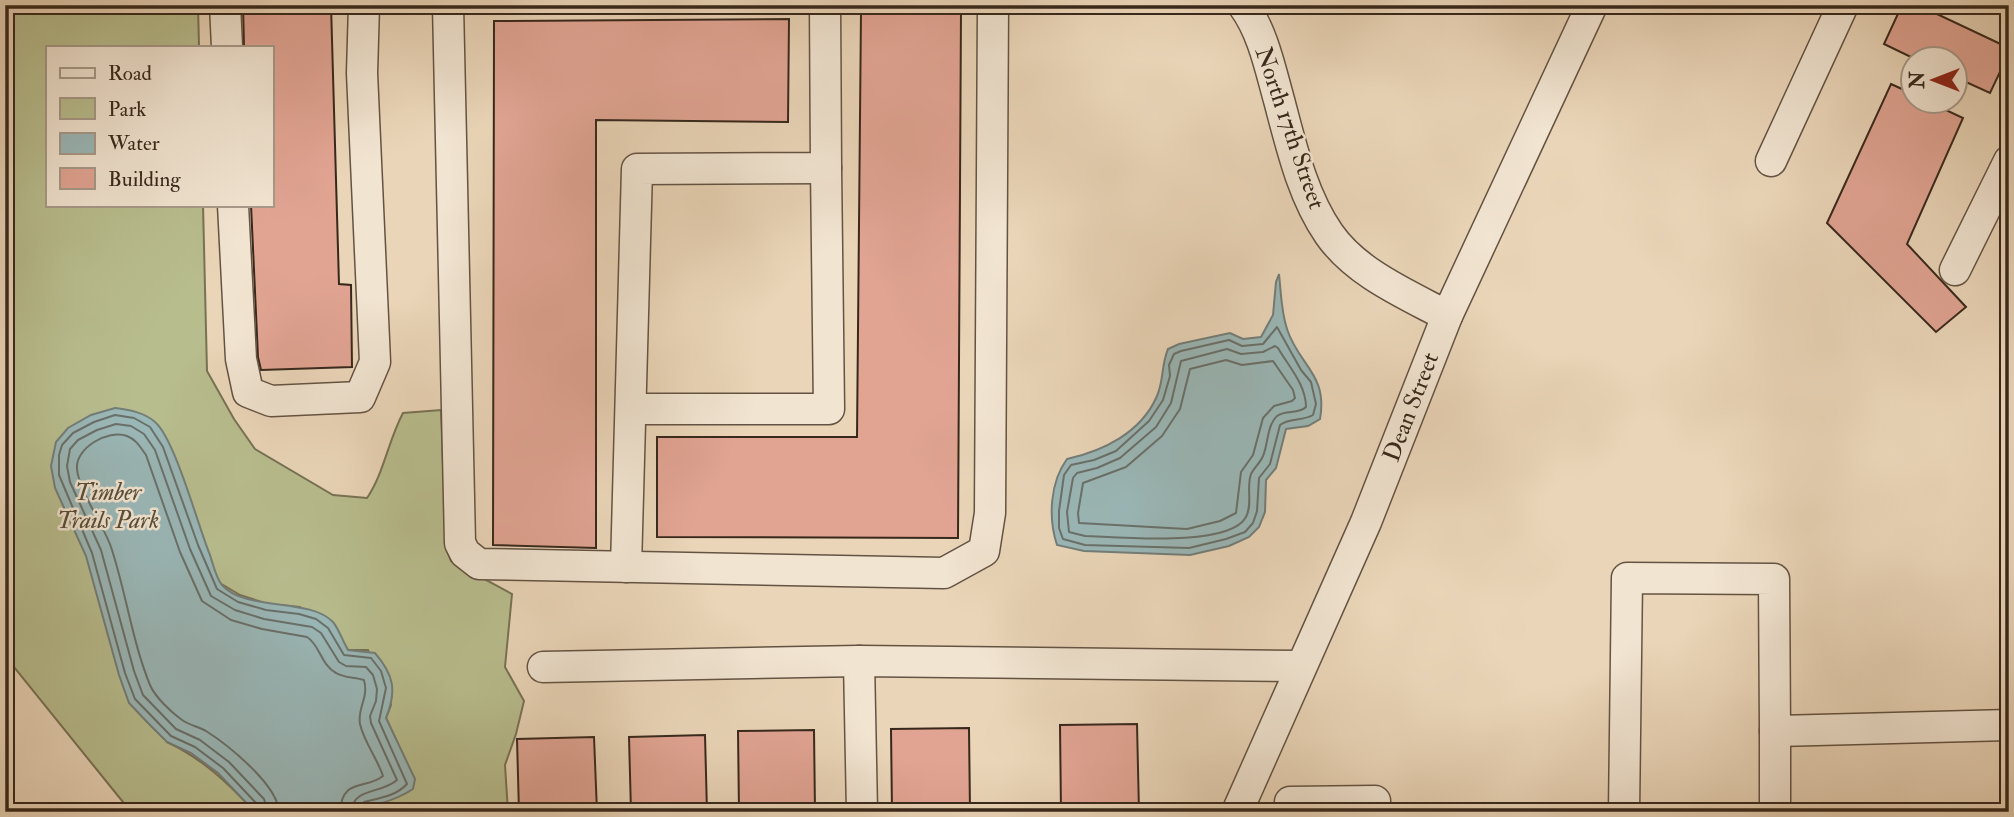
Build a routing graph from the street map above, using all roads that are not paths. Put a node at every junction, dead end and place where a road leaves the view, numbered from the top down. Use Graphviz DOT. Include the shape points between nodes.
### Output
graph roads {
  1 [pos="225,5"];
  2 [pos="364,5"];
  3 [pos="448,5"];
  4 [pos="825,5"];
  5 [pos="993,5"];
  6 [pos="1243,5"];
  7 [pos="1592,5"];
  8 [pos="1843,5"];
  9 [pos="226,46"];
  10 [pos="1771,161"];
  11 [pos="2009,161"];
  12 [pos="826,168"];
  13 [pos="233,206"];
  14 [pos="1955,270"];
  15 [pos="1447,316"];
  16 [pos="631,410"];
  17 [pos="626,567"];
  18 [pos="859,661"];
  19 [pos="1300,666"];
  20 [pos="543,667"];
  21 [pos="2009,725"];
  22 [pos="1775,731"];
  23 [pos="1242,799"];
  24 [pos="1375,801"];
  25 [pos="1290,807"];
  26 [pos="862,812"];
  27 [pos="1624,812"];
  28 [pos="1774,812"];
  1 -- 9 [label="street"];
  2 -- 13 [label="street" via="362,74 375,362 360,397 271,401 248,392 241,359"];
  3 -- 17 [label="street" via="460,543 479,564"];
  4 -- 12 [label="street"];
  5 -- 17 [label="street" via="990,513 984,551 944,573"];
  6 -- 15 [label="street, North 17th Street" via="1265,51 1309,198 1330,235 1354,260 1392,287"];
  7 -- 15 [label="street, Dean Street"];
  8 -- 10 [label="street"];
  11 -- 14 [label="street"];
  12 -- 16 [label="street" via="637,169"];
  12 -- 16 [label="street" via="829,409"];
  15 -- 19 [label="street, Dean Street" via="1366,522"];
  16 -- 17 [label="street"];
  18 -- 19 [label="street"];
  18 -- 20 [label="street"];
  18 -- 26 [label="street"];
  19 -- 23 [label="street, Dean Street"];
  21 -- 22 [label="street"];
  22 -- 27 [label="street" via="1774,579 1627,578"];
  22 -- 28 [label="street"];
  23 -- 25 [label="street"];
  24 -- 25 [label="street"];
}
